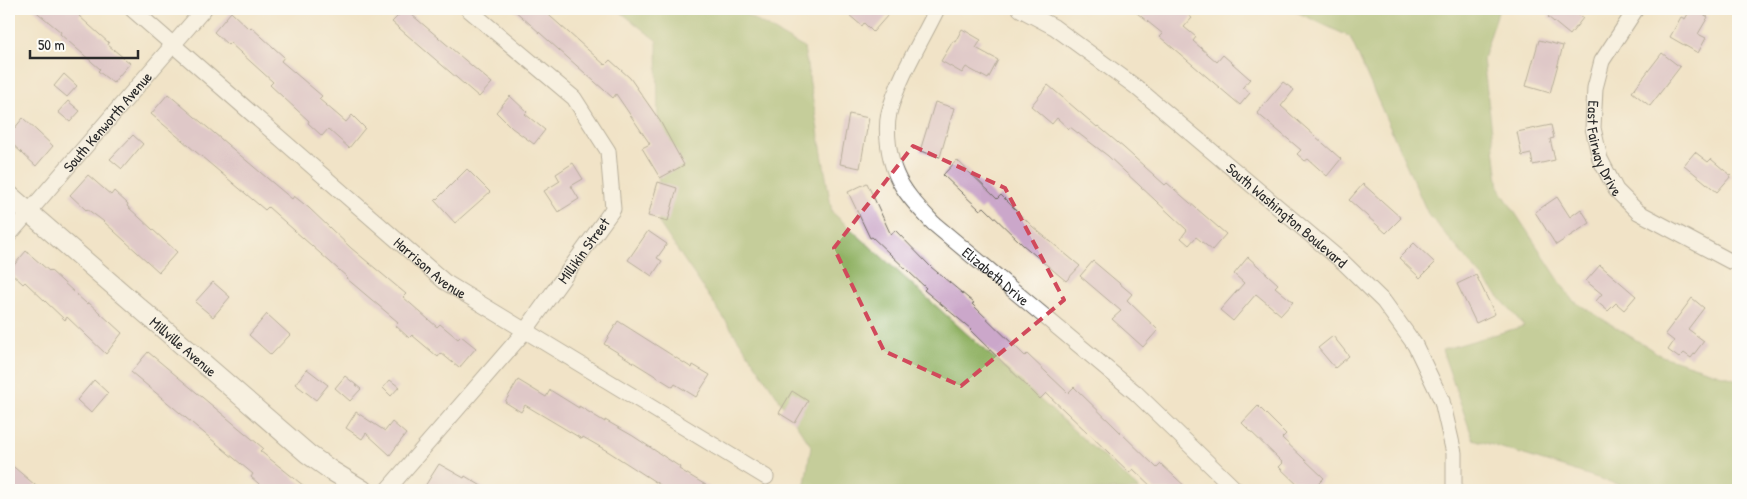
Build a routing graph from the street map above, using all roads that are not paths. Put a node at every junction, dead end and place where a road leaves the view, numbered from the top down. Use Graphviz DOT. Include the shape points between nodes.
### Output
graph roads {
  1 [pos="132,9"];
  2 [pos="204,9"];
  3 [pos="468,9"];
  4 [pos="937,9"];
  5 [pos="1020,9"];
  6 [pos="1636,9"];
  7 [pos="173,44"];
  8 [pos="9,195"];
  9 [pos="29,212"];
  10 [pos="9,235"];
  11 [pos="1738,262"];
  12 [pos="525,331"];
  13 [pos="766,477"];
  14 [pos="363,490"];
  15 [pos="387,490"];
  16 [pos="1236,490"];
  17 [pos="1454,490"];
  1 -- 7 [label="street, Harrison Avenue"];
  2 -- 7 [label="street, South Kenworth Avenue"];
  3 -- 12 [label="street, Millikin Street" via="574,98 608,151 613,209"];
  4 -- 16 [label="street, Elizabeth Drive" via="888,115 888,148 896,174 910,198 933,223 1136,393"];
  5 -- 17 [label="street, South Washington Boulevard" via="1054,27 1136,87 1344,263 1384,302 1415,345 1442,401 1454,453"];
  6 -- 11 [label="street, East Fairway Drive" via="1602,61 1595,88 1592,128 1600,159 1616,190 1638,212 1730,261"];
  7 -- 9 [label="street, South Kenworth Avenue"];
  7 -- 12 [label="street, Harrison Avenue" via="446,282"];
  8 -- 9 [label="main road, Millville Avenue"];
  9 -- 10 [label="street, South Kenworth Avenue"];
  9 -- 14 [label="main road, Millville Avenue" via="308,454"];
  12 -- 13 [label="street, Harrison Avenue"];
  12 -- 15 [label="street, Millikin Street"];
}
